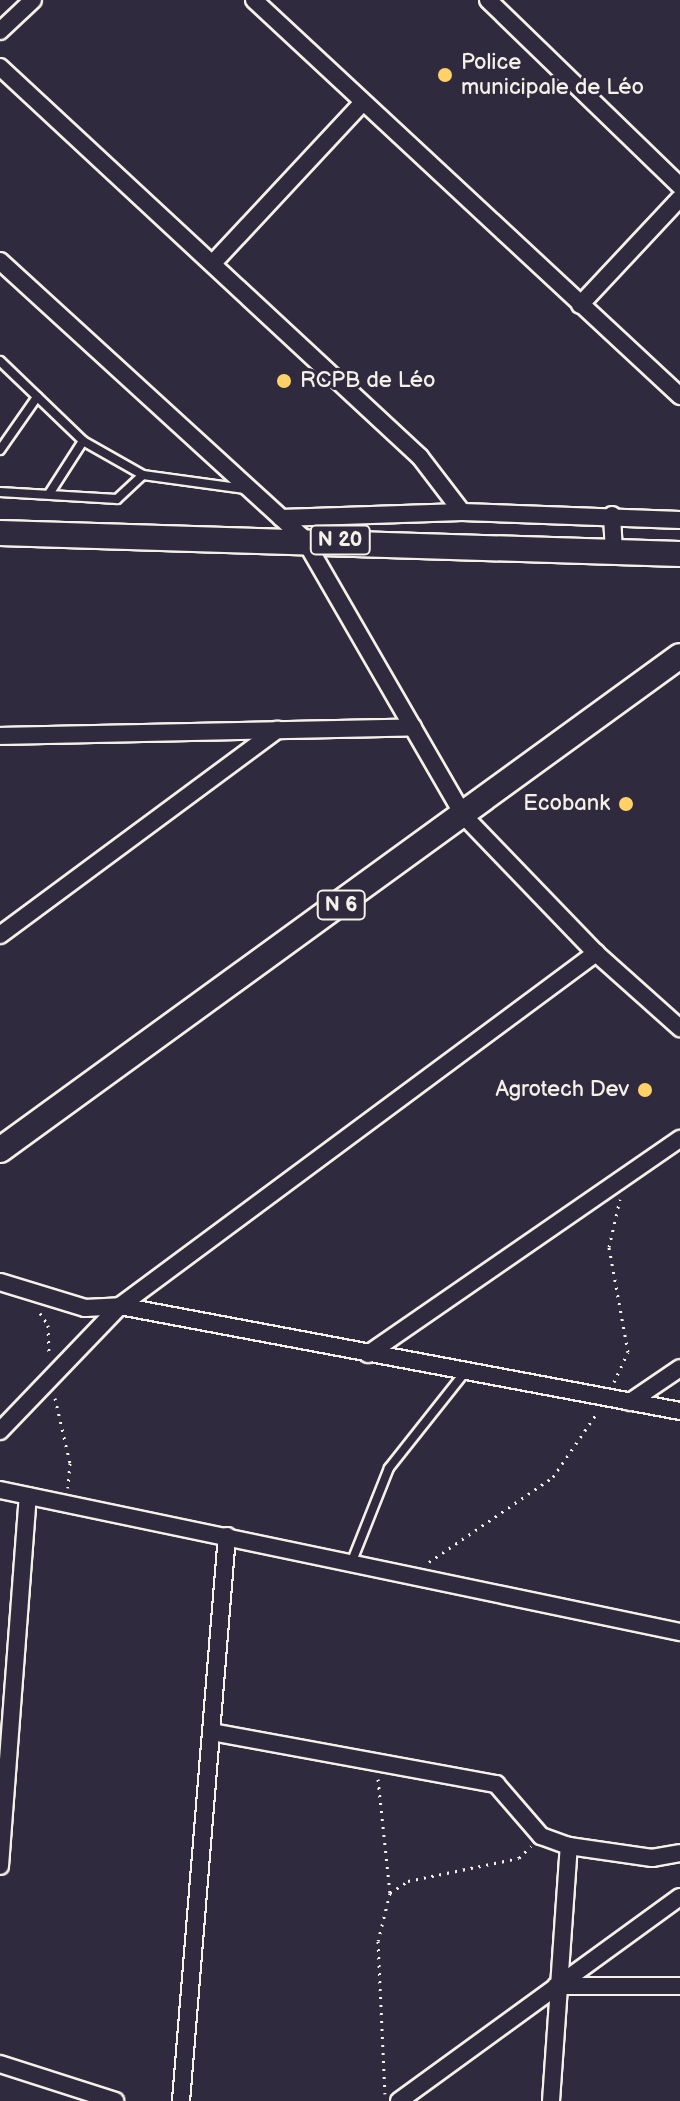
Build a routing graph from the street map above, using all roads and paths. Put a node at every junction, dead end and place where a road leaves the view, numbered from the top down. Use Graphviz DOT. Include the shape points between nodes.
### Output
graph roads {
  1 [pos="33,0"];
  2 [pos="254,0"];
  3 [pos="488,0"];
  4 [pos="0,31"];
  5 [pos="0,67"];
  6 [pos="363,102"];
  7 [pos="680,186"];
  8 [pos="680,198"];
  9 [pos="0,261"];
  10 [pos="213,263"];
  11 [pos="580,305"];
  12 [pos="0,361"];
  13 [pos="679,395"];
  14 [pos="37,397"];
  15 [pos="83,441"];
  16 [pos="0,450"];
  17 [pos="143,475"];
  18 [pos="250,490"];
  19 [pos="0,492"];
  20 [pos="49,494"];
  21 [pos="462,512"];
  22 [pos="612,515"];
  23 [pos="281,518"];
  24 [pos="680,520"];
  25 [pos="0,533"];
  26 [pos="304,539"];
  27 [pos="614,552"];
  28 [pos="680,554"];
  29 [pos="680,656"];
  30 [pos="413,727"];
  31 [pos="277,730"];
  32 [pos="0,736"];
  33 [pos="464,816"];
  34 [pos="0,935"];
  35 [pos="596,953"];
  36 [pos="680,1028"];
  37 [pos="680,1139"];
  38 [pos="3,1141"];
  39 [pos="0,1282"];
  40 [pos="120,1306"];
  41 [pos="368,1354"];
  42 [pos="680,1368"];
  43 [pos="466,1371"];
  44 [pos="630,1402"];
  45 [pos="680,1411"];
  46 [pos="0,1431"];
  47 [pos="0,1490"];
  48 [pos="28,1496"];
  49 [pos="227,1536"];
  50 [pos="352,1561"];
  51 [pos="680,1632"];
  52 [pos="212,1732"];
  53 [pos="363,1757"];
  54 [pos="541,1836"];
  55 [pos="569,1846"];
  56 [pos="680,1853"];
  57 [pos="0,1866"];
  58 [pos="390,1893"];
  59 [pos="680,1897"];
  60 [pos="556,1986"];
  61 [pos="680,1986"];
  62 [pos="0,2064"];
  63 [pos="115,2101"];
  64 [pos="181,2101"];
  65 [pos="385,2101"];
  66 [pos="399,2101"];
  67 [pos="551,2101"];
  1 -- 4 [label="street"];
  2 -- 6 [label="street"];
  3 -- 7 [label="street"];
  5 -- 10 [label="street"];
  6 -- 10 [label="street"];
  6 -- 11 [label="street"];
  8 -- 11 [label="street"];
  9 -- 18 [label="street"];
  10 -- 21 [label="street" via="420,457"];
  11 -- 13 [label="street"];
  12 -- 14 [label="lane"];
  14 -- 15 [label="lane"];
  14 -- 16 [label="lane"];
  15 -- 17 [label="lane"];
  15 -- 20 [label="lane"];
  17 -- 18 [label="lane"];
  17 -- 20 [label="lane" via="117,499"];
  18 -- 23 [label="street"];
  19 -- 20 [label="lane"];
  21 -- 22 [label="street"];
  21 -- 23 [label="street"];
  22 -- 24 [label="street"];
  22 -- 27 [label="street"];
  23 -- 26 [label="street"];
  25 -- 26 [label="main road, N 20"];
  26 -- 27 [label="main road, N 20"];
  26 -- 30 [label="street"];
  27 -- 28 [label="main road, N 20"];
  29 -- 33 [label="main road, N 6"];
  30 -- 31 [label="street"];
  30 -- 33 [label="street"];
  31 -- 32 [label="street"];
  31 -- 34 [label="street"];
  33 -- 35 [label="street"];
  33 -- 38 [label="main road, N 6"];
  35 -- 36 [label="street"];
  35 -- 40 [label="street"];
  37 -- 41 [label="street"];
  39 -- 40 [label="street" via="85,1308"];
  40 -- 41 [label="street"];
  40 -- 46 [label="street"];
  41 -- 43 [label="street"];
  42 -- 44 [label="street"];
  43 -- 44 [label="street"];
  43 -- 50 [label="lane" via="389,1468"];
  44 -- 45 [label="street"];
  47 -- 48 [label="street"];
  48 -- 49 [label="street"];
  48 -- 57 [label="street"];
  49 -- 50 [label="street"];
  49 -- 52 [label="street"];
  50 -- 51 [label="street"];
  52 -- 53 [label="street"];
  52 -- 64 [label="street"];
  53 -- 54 [label="street" via="496,1784"];
  53 -- 58 [label="path" via="378,1774"];
  54 -- 55 [label="street"];
  54 -- 58 [label="path" via="519,1858 408,1881"];
  55 -- 56 [label="street" via="652,1858"];
  55 -- 60 [label="street"];
  58 -- 65 [label="path" via="378,1941"];
  59 -- 60 [label="street"];
  60 -- 61 [label="street"];
  60 -- 66 [label="street"];
  60 -- 67 [label="street"];
  62 -- 63 [label="street"];
}
